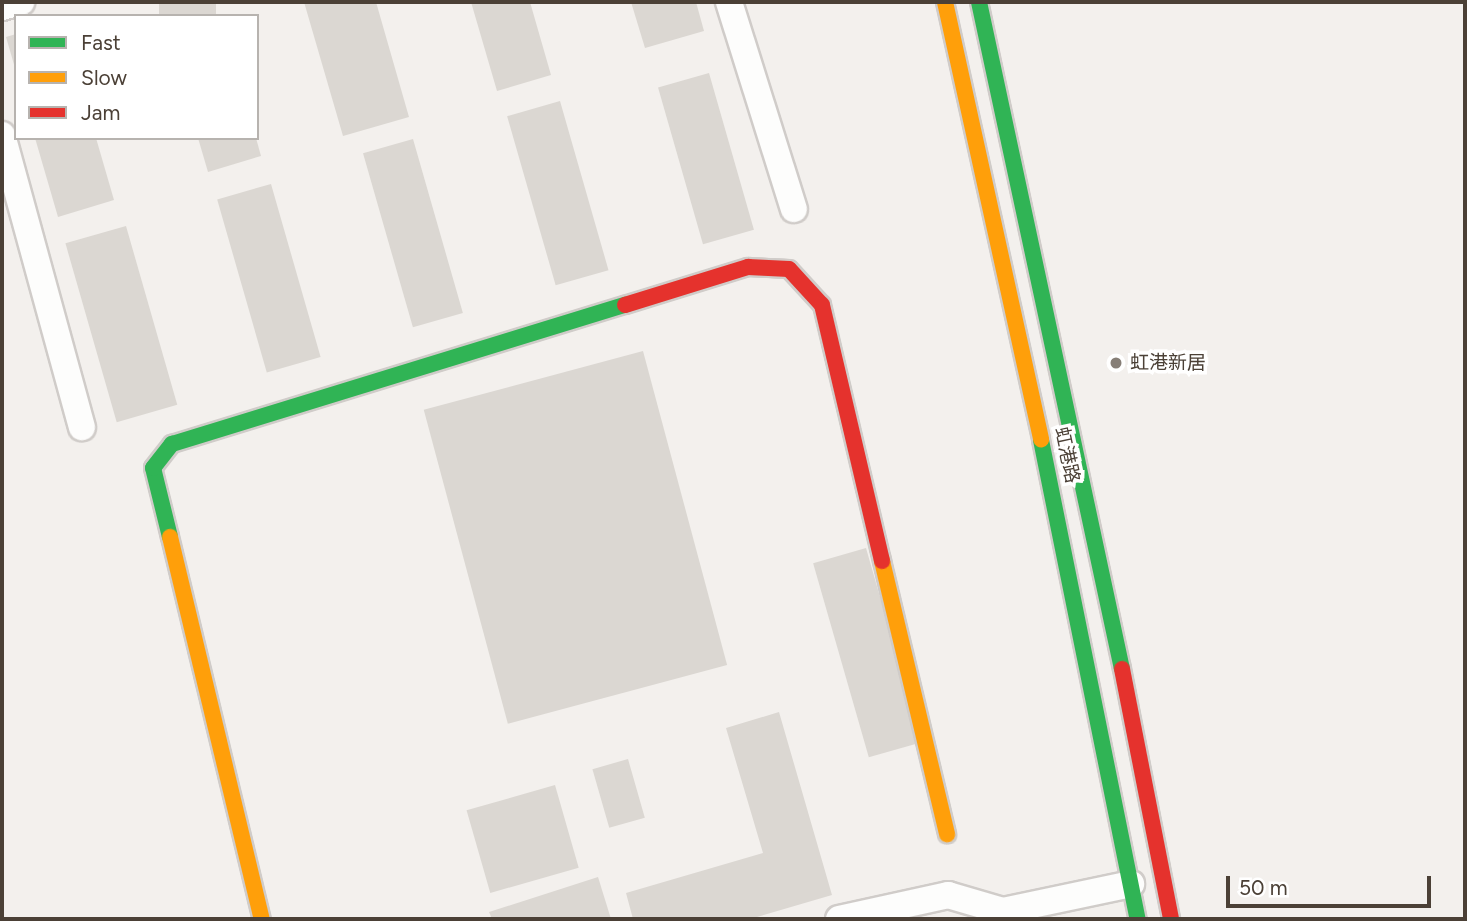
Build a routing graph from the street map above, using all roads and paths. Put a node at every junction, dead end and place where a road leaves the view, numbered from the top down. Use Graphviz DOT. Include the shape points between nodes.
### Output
graph roads {
  1 [pos="20,2"];
  2 [pos="729,2"];
  3 [pos="945,2"];
  4 [pos="979,2"];
  5 [pos="2,7"];
  6 [pos="2,135"];
  7 [pos="794,209"];
  8 [pos="82,428"];
  9 [pos="947,834"];
  10 [pos="1131,884"];
  11 [pos="262,919"];
  12 [pos="839,919"];
  13 [pos="1138,919"];
  14 [pos="1171,919"];
  1 -- 5 [label="street"];
  2 -- 7 [label="street"];
  3 -- 10 [label="main road, 虹港路" via="1064,540"];
  4 -- 14 [label="main road, 虹港路" via="1101,563"];
  6 -- 8 [label="street"];
  9 -- 11 [label="main road" via="822,305 789,269 748,267 172,444 153,468"];
  10 -- 12 [label="street" via="1003,911 947,895"];
  10 -- 13 [label="main road, 虹港路"];
}
